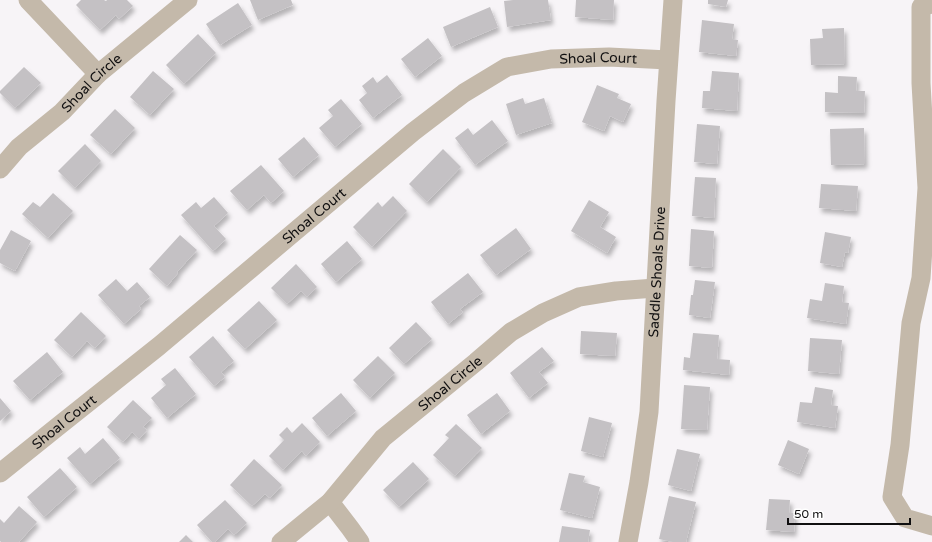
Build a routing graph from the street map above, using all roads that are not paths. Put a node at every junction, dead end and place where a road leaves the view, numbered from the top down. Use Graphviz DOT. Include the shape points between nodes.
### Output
graph roads {
  1 [pos="28,0"];
  2 [pos="188,0"];
  3 [pos="673,0"];
  4 [pos="932,4"];
  5 [pos="668,60"];
  6 [pos="98,74"];
  7 [pos="0,169"];
  8 [pos="656,288"];
  9 [pos="0,473"];
  10 [pos="330,502"];
  11 [pos="932,526"];
  12 [pos="281,542"];
  13 [pos="360,542"];
  14 [pos="628,542"];
  1 -- 6 [label="street"];
  2 -- 6 [label="street, Shoal Circle"];
  3 -- 5 [label="street, Saddle Shoals Drive"];
  4 -- 11 [label="street" via="922,8 921,83 927,188 921,278 911,323 900,445 892,497 905,518"];
  5 -- 8 [label="street, Saddle Shoals Drive"];
  5 -- 9 [label="street, Shoal Court" via="609,57 551,59 507,67 464,93 413,132 159,346"];
  6 -- 7 [label="street, Shoal Circle" via="62,112 19,147"];
  8 -- 10 [label="street, Shoal Circle" via="579,297 543,313 511,332 383,438"];
  8 -- 14 [label="street, Saddle Shoals Drive" via="649,412"];
  10 -- 12 [label="street, Shoal Circle"];
  10 -- 13 [label="street"];
}
